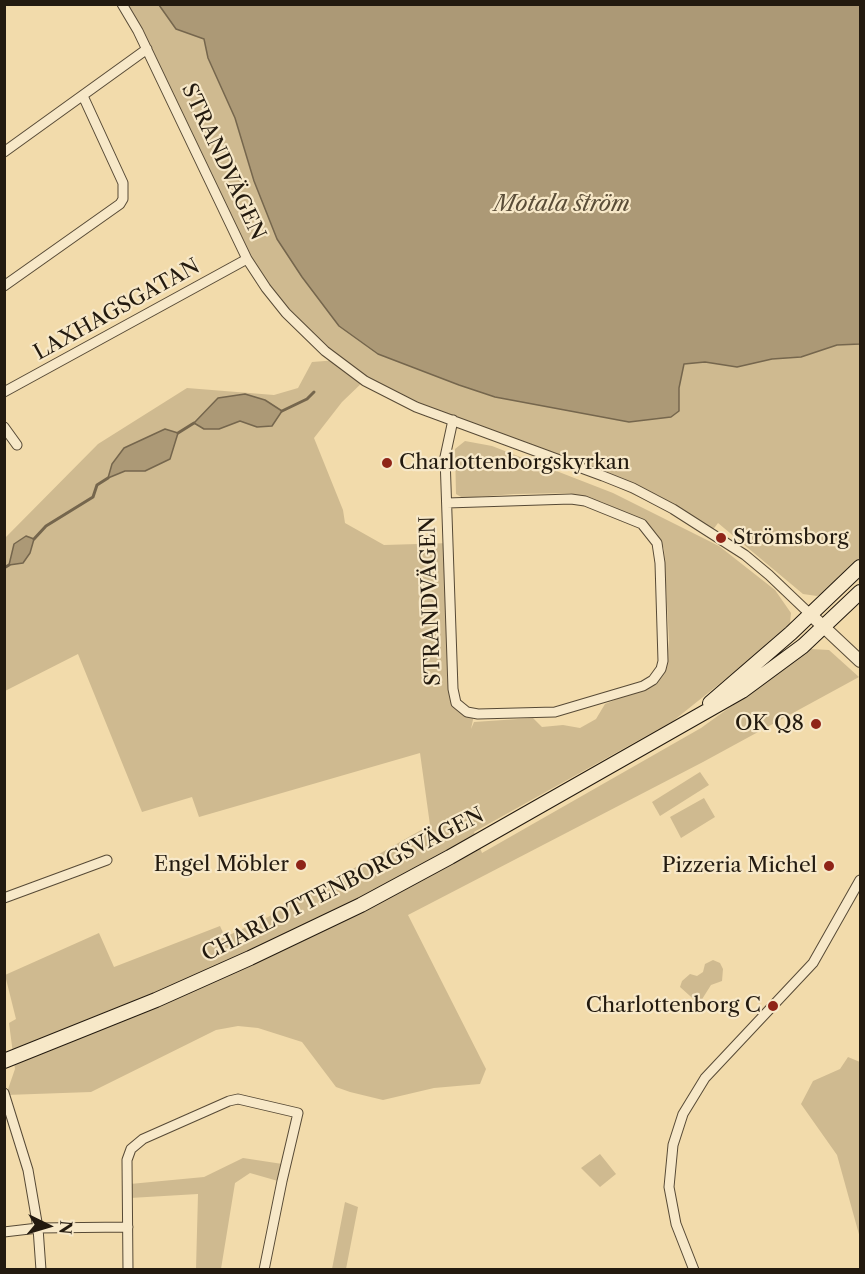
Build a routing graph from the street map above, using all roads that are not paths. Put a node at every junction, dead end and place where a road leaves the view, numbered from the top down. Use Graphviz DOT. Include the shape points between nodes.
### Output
graph roads {
  1 [pos="122,4"];
  2 [pos="147,49"];
  3 [pos="83,96"];
  4 [pos="4,152"];
  5 [pos="247,259"];
  6 [pos="4,286"];
  7 [pos="4,392"];
  8 [pos="453,420"];
  9 [pos="4,427"];
  10 [pos="17,445"];
  11 [pos="447,503"];
  12 [pos="861,567"];
  13 [pos="861,592"];
  14 [pos="811,615"];
  15 [pos="824,627"];
  16 [pos="861,661"];
  17 [pos="687,722"];
  18 [pos="107,860"];
  19 [pos="861,880"];
  20 [pos="4,898"];
  21 [pos="4,1061"];
  22 [pos="4,1093"];
  23 [pos="128,1227"];
  24 [pos="38,1228"];
  25 [pos="4,1232"];
  26 [pos="41,1269"];
  27 [pos="128,1269"];
  28 [pos="264,1269"];
  29 [pos="694,1269"];
  1 -- 2 [label="street, STRANDVÄGEN"];
  2 -- 3 [label="street"];
  2 -- 5 [label="street, STRANDVÄGEN"];
  3 -- 4 [label="street"];
  3 -- 6 [label="street" via="123,183 123,199"];
  5 -- 7 [label="street, LAXHAGSGATAN"];
  5 -- 8 [label="street, STRANDVÄGEN" via="285,313 338,362 396,397"];
  8 -- 11 [label="street, STRANDVÄGEN" via="445,457"];
  8 -- 14 [label="street, STRANDVÄGEN" via="614,480 673,509 745,555"];
  9 -- 10 [label="street"];
  11 -- 11 [label="street, STRANDVÄGEN" via="453,689 456,703 462,709 486,715 555,712 653,680 663,661 660,563 657,543 642,524 572,499"];
  12 -- 14 [label="main road, CHARLOTTENBORGSVÄGEN"];
  13 -- 15 [label="main road, CHARLOTTENBORGSVÄGEN"];
  14 -- 15 [label="street, STRANDVÄGEN"];
  14 -- 17 [label="main road, CHARLOTTENBORGSVÄGEN"];
  15 -- 16 [label="street, STRANDVÄGEN"];
  15 -- 17 [label="main road, CHARLOTTENBORGSVÄGEN" via="742,691"];
  17 -- 21 [label="main road, CHARLOTTENBORGSVÄGEN" via="450,857 289,941"];
  18 -- 20 [label="street"];
  19 -- 29 [label="street" via="813,963 705,1078 683,1114 671,1154 670,1202"];
  22 -- 24 [label="street" via="28,1170"];
  23 -- 24 [label="street"];
  23 -- 27 [label="street"];
  23 -- 28 [label="street" via="127,1160 139,1142 234,1100 298,1113"];
  24 -- 25 [label="street"];
  24 -- 26 [label="street"];
}
